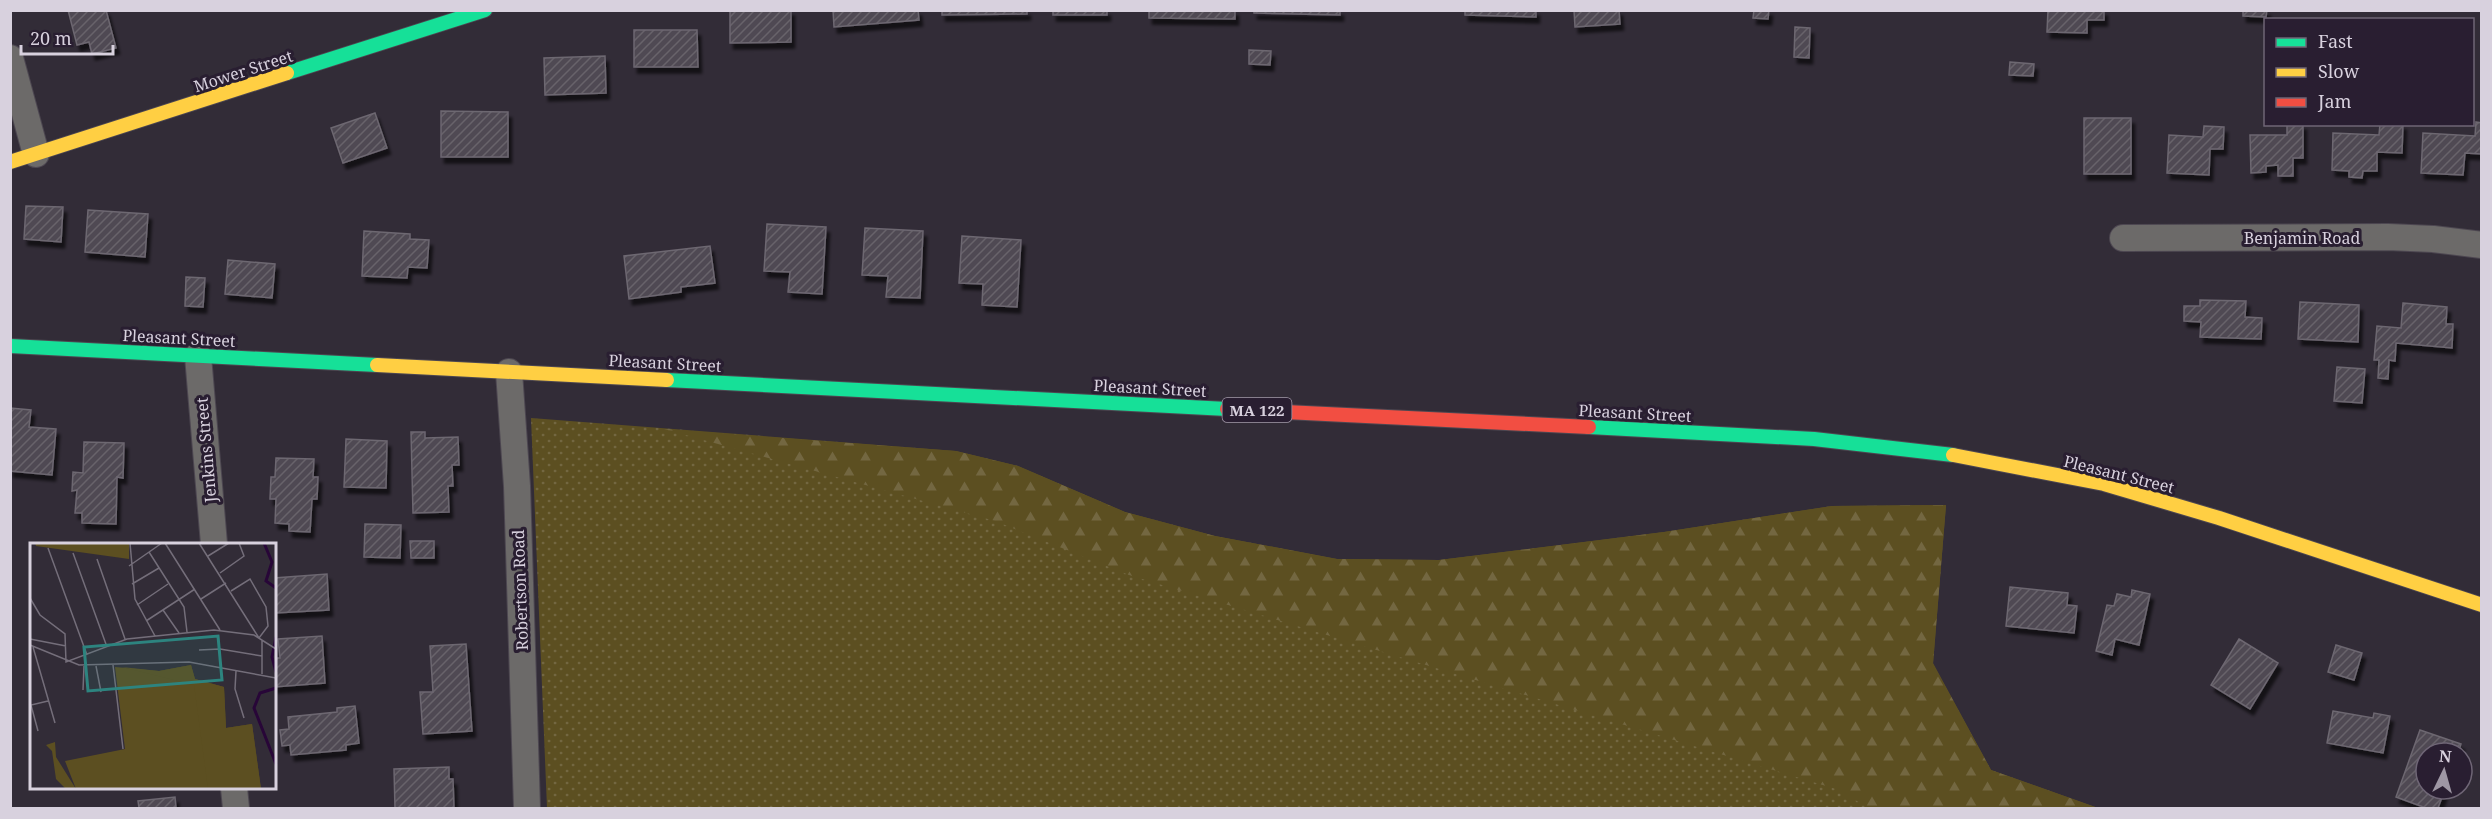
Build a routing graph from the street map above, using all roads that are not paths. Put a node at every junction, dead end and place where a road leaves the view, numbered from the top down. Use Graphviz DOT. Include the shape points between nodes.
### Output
graph roads {
  1 [pos="485,10"];
  2 [pos="425,20"];
  3 [pos="10,58"];
  4 [pos="36,154"];
  5 [pos="10,162"];
  6 [pos="2122,238"];
  7 [pos="2481,245"];
  8 [pos="10,346"];
  9 [pos="198,356"];
  10 [pos="509,372"];
  11 [pos="214,543"];
  12 [pos="2481,605"];
  13 [pos="234,789"];
  14 [pos="236,808"];
  15 [pos="527,808"];
  1 -- 2 [label="main road, Mower Street"];
  2 -- 4 [label="main road, Mower Street"];
  3 -- 4 [label="street"];
  4 -- 5 [label="main road, Mower Street"];
  6 -- 7 [label="street, Benjamin Road" via="2388,237"];
  8 -- 9 [label="main road, Pleasant Street / MA 122"];
  9 -- 10 [label="main road, Pleasant Street / MA 122"];
  9 -- 11 [label="street, Jenkins Street"];
  10 -- 12 [label="main road, Pleasant Street / MA 122" via="1802,438 1910,448 2146,495"];
  10 -- 15 [label="street, Robertson Road" via="517,486"];
  13 -- 14 [label="street"];
}
